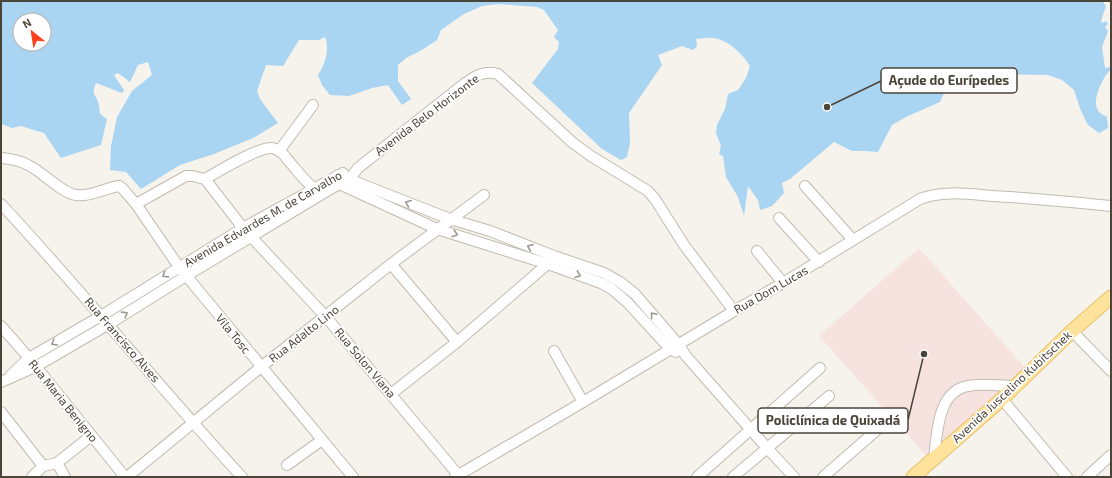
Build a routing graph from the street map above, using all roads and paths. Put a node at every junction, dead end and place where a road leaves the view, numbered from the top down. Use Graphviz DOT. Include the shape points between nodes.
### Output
graph roads {
  1 [pos="313,105"];
  2 [pos="279,151"];
  3 [pos="1,158"];
  4 [pos="358,168"];
  5 [pos="205,179"];
  6 [pos="338,179"];
  7 [pos="805,186"];
  8 [pos="314,188"];
  9 [pos="323,194"];
  10 [pos="484,195"];
  11 [pos="1,204"];
  12 [pos="136,204"];
  13 [pos="1111,206"];
  14 [pos="779,218"];
  15 [pos="450,220"];
  16 [pos="243,228"];
  17 [pos="437,229"];
  18 [pos="490,231"];
  19 [pos="251,236"];
  20 [pos="853,240"];
  21 [pos="485,243"];
  22 [pos="757,251"];
  23 [pos="551,260"];
  24 [pos="819,262"];
  25 [pos="391,264"];
  26 [pos="179,267"];
  27 [pos="186,276"];
  28 [pos="783,283"];
  29 [pos="1111,297"];
  30 [pos="734,311"];
  31 [pos="101,316"];
  32 [pos="326,316"];
  33 [pos="109,324"];
  34 [pos="1,326"];
  35 [pos="1072,331"];
  36 [pos="457,342"];
  37 [pos="675,347"];
  38 [pos="554,351"];
  39 [pos="29,358"];
  40 [pos="36,367"];
  41 [pos="261,367"];
  42 [pos="820,368"];
  43 [pos="1111,371"];
  44 [pos="3,381"];
  45 [pos="1015,386"];
  46 [pos="391,394"];
  47 [pos="829,396"];
  48 [pos="1002,399"];
  49 [pos="583,402"];
  50 [pos="1,412"];
  51 [pos="193,423"];
  52 [pos="878,429"];
  53 [pos="751,430"];
  54 [pos="91,436"];
  55 [pos="322,440"];
  56 [pos="767,448"];
  57 [pos="1111,455"];
  58 [pos="934,459"];
  59 [pos="57,463"];
  60 [pos="287,465"];
  61 [pos="43,466"];
  62 [pos="921,475"];
  63 [pos="458,476"];
  64 [pos="32,477"];
  65 [pos="65,477"];
  66 [pos="126,477"];
  67 [pos="242,477"];
  68 [pos="353,477"];
  69 [pos="697,477"];
  70 [pos="733,477"];
  71 [pos="794,477"];
  72 [pos="822,477"];
  73 [pos="1067,477"];
  74 [pos="1087,477"];
  1 -- 2 [label="street"];
  2 -- 5 [label="street" via="274,148 261,150"];
  2 -- 8 [label="street"];
  3 -- 12 [label="street, Vila Tosc" via="29,165 76,195 119,186"];
  4 -- 6 [label="street, Avenida Edvardes M. de Carvalho" via="352,176"];
  4 -- 30 [label="street, Avenida Belo Horizonte" via="478,74 498,74 573,143 648,190 684,246"];
  5 -- 12 [label="street" via="186,176"];
  5 -- 16 [label="street, Rua Solon Viana"];
  6 -- 8 [label="street, Avenida Edvardes M. de Carvalho"];
  6 -- 9 [label="street, Avenida Edvardes M. de Carvalho"];
  15 -- 6 [label="street, one-way" via="357,182"];
  6 -- 17 [label="street"];
  7 -- 20 [label="street"];
  8 -- 9 [label="street"];
  8 -- 16 [label="street, Avenida Edvardes M. de Carvalho"];
  9 -- 19 [label="street, Avenida Edvardes M. de Carvalho"];
  10 -- 15 [label="street, Rua Adalto Lino"];
  11 -- 31 [label="street, Rua Francisco Alves"];
  12 -- 26 [label="street, Vila Tosc"];
  13 -- 20 [label="street, Rua Dom Lucas" via="968,194 930,195"];
  14 -- 24 [label="street"];
  15 -- 17 [label="street, Rua Adalto Lino"];
  15 -- 18 [label="street"];
  16 -- 19 [label="street, Rua Solon Viana"];
  16 -- 26 [label="street, Avenida Edvardes M. de Carvalho"];
  17 -- 21 [label="street, one-way"];
  17 -- 25 [label="street, Rua Adalto Lino"];
  18 -- 21 [label="street"];
  23 -- 18 [label="street, one-way"];
  19 -- 27 [label="street, Avenida Edvardes M. de Carvalho"];
  19 -- 32 [label="street, Rua Solon Viana"];
  20 -- 24 [label="street, Rua Dom Lucas"];
  21 -- 23 [label="street"];
  22 -- 28 [label="street"];
  23 -- 36 [label="street"];
  23 -- 37 [label="street" via="601,283 616,285 635,294"];
  24 -- 28 [label="street, Rua Dom Lucas"];
  25 -- 32 [label="street, Rua Adalto Lino"];
  25 -- 36 [label="street"];
  26 -- 27 [label="street, Vila Tosc"];
  26 -- 31 [label="street, Avenida Edvardes M. de Carvalho, one-way"];
  33 -- 27 [label="street, Avenida Edvardes M. de Carvalho, one-way"];
  27 -- 41 [label="street, Vila Tosc"];
  28 -- 30 [label="street, Rua Dom Lucas"];
  29 -- 35 [label="main road, Avenida Juscelino Kubitschek"];
  30 -- 37 [label="street, Rua Dom Lucas"];
  31 -- 33 [label="street, Rua Francisco Alves"];
  31 -- 39 [label="street, Avenida Edvardes M. de Carvalho, one-way"];
  32 -- 41 [label="street, Rua Adalto Lino"];
  32 -- 46 [label="street, Rua Solon Viana"];
  33 -- 40 [label="street, Avenida Edvardes M. de Carvalho"];
  33 -- 51 [label="street, Rua Francisco Alves"];
  34 -- 39 [label="street, Rua Maria Benigno"];
  35 -- 43 [label="street"];
  35 -- 45 [label="main road, Avenida Juscelino Kubitschek"];
  36 -- 46 [label="street"];
  37 -- 49 [label="street, Rua Dom Lucas"];
  37 -- 53 [label="street" via="686,356"];
  38 -- 49 [label="street"];
  39 -- 40 [label="street, Rua Maria Benigno"];
  39 -- 44 [label="street, Avenida Edvardes M. de Carvalho"];
  40 -- 44 [label="street, Avenida Edvardes M. de Carvalho"];
  40 -- 54 [label="street, Rua Maria Benigno"];
  41 -- 51 [label="street, Rua Adalto Lino"];
  41 -- 55 [label="street, Vila Tosc"];
  42 -- 53 [label="street"];
  45 -- 48 [label="main road, Avenida Juscelino Kubitschek"];
  45 -- 58 [label="street" via="966,386 955,392 945,402"];
  46 -- 63 [label="street, Rua Solon Viana"];
  47 -- 56 [label="street"];
  48 -- 58 [label="main road, Avenida Juscelino Kubitschek"];
  48 -- 73 [label="street"];
  49 -- 63 [label="street, Rua Dom Lucas"];
  50 -- 61 [label="street"];
  51 -- 66 [label="street, Rua Adalto Lino"];
  51 -- 67 [label="street, Rua Francisco Alves"];
  52 -- 72 [label="street"];
  53 -- 56 [label="street"];
  53 -- 69 [label="street"];
  54 -- 59 [label="street"];
  54 -- 66 [label="street, Rua Maria Benigno"];
  55 -- 60 [label="street"];
  55 -- 68 [label="street, Vila Tosc"];
  56 -- 70 [label="street"];
  56 -- 71 [label="street"];
  57 -- 74 [label="street"];
  58 -- 62 [label="main road, Avenida Juscelino Kubitschek"];
  59 -- 61 [label="street"];
  59 -- 65 [label="street"];
  61 -- 64 [label="street"];
}
